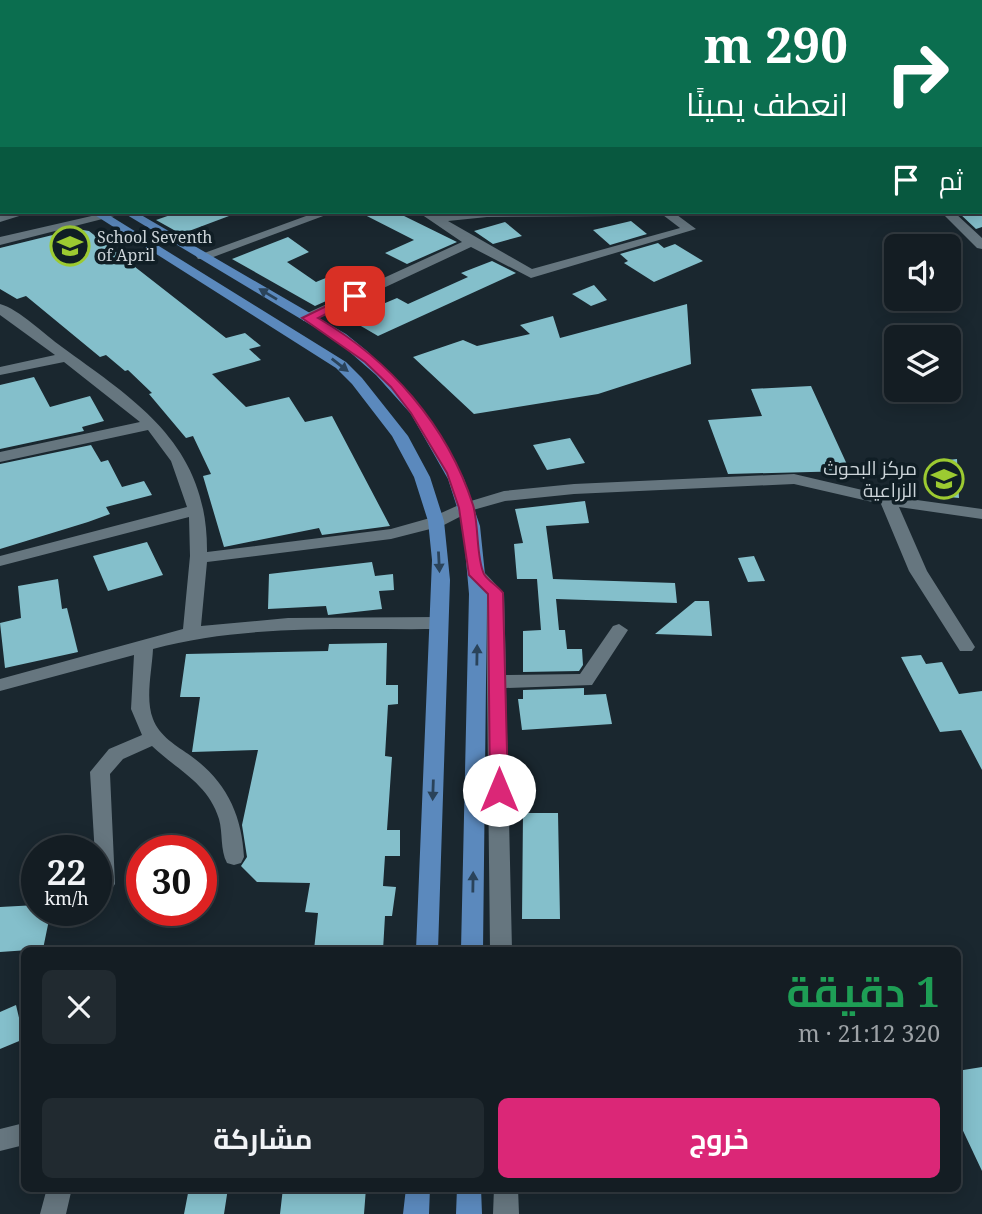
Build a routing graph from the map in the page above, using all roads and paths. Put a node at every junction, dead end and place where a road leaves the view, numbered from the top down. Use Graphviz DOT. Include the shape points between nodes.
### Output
graph roads {
  1 [pos="17,214"];
  2 [pos="74,214"];
  3 [pos="100,214"];
  4 [pos="130,214"];
  5 [pos="322,214"];
  6 [pos="428,214"];
  7 [pos="463,214"];
  8 [pos="668,214"];
  9 [pos="949,214"];
  10 [pos="0,218"];
  11 [pos="437,219"];
  12 [pos="0,230"];
  13 [pos="0,241"];
  14 [pos="471,242"];
  15 [pos="982,245"];
  16 [pos="203,256"];
  17 [pos="0,307"];
  18 [pos="309,318"];
  19 [pos="67,357"];
  20 [pos="0,371"];
  21 [pos="152,424"];
  22 [pos="0,457"];
  23 [pos="888,501"];
  24 [pos="467,508"];
  25 [pos="196,510"];
  26 [pos="982,513"];
  27 [pos="436,522"];
  28 [pos="199,558"];
  29 [pos="0,561"];
  30 [pos="477,575"];
  31 [pos="439,623"];
  32 [pos="619,630"];
  33 [pos="191,633"];
  34 [pos="144,644"];
  35 [pos="966,647"];
  36 [pos="498,682"];
  37 [pos="0,685"];
  38 [pos="153,738"];
  39 [pos="102,835"];
  40 [pos="234,857"];
  41 [pos="427,947"];
  42 [pos="472,947"];
  43 [pos="501,947"];
  44 [pos="21,1135"];
  45 [pos="0,1140"];
  46 [pos="59,1192"];
  47 [pos="418,1192"];
  48 [pos="469,1192"];
  49 [pos="506,1192"];
  50 [pos="53,1214"];
  51 [pos="416,1214"];
  52 [pos="469,1214"];
  53 [pos="506,1214"];
  1 -- 10 [label="street"];
  2 -- 12 [label="street"];
  3 -- 13 [label="street"];
  3 -- 27 [label="main road, one-way" via="314,346 356,379 382,409 415,462"];
  4 -- 16 [label="main road"];
  5 -- 16 [label="street"];
  6 -- 11 [label="street"];
  7 -- 11 [label="street"];
  8 -- 14 [label="street" via="690,229 531,274"];
  9 -- 15 [label="street"];
  11 -- 14 [label="street"];
  14 -- 18 [label="street"];
  18 -- 16 [label="main road, one-way"];
  17 -- 19 [label="street"];
  18 -- 24 [label="main road" via="341,337 396,384 437,441"];
  19 -- 20 [label="street"];
  19 -- 21 [label="street" via="128,400"];
  21 -- 22 [label="street"];
  21 -- 25 [label="street" via="184,468"];
  23 -- 24 [label="street" via="794,479 743,479 524,493"];
  23 -- 26 [label="street"];
  23 -- 35 [label="street" via="918,571"];
  24 -- 27 [label="street"];
  24 -- 30 [label="main road"];
  25 -- 28 [label="street"];
  25 -- 29 [label="street"];
  27 -- 28 [label="street" via="363,538"];
  27 -- 31 [label="main road, one-way"];
  28 -- 33 [label="street"];
  30 -- 36 [label="street" via="495,593"];
  42 -- 30 [label="main road, one-way"];
  31 -- 33 [label="street" via="288,624"];
  31 -- 41 [label="main road, one-way"];
  32 -- 36 [label="street" via="585,680"];
  33 -- 34 [label="street"];
  34 -- 37 [label="street"];
  34 -- 38 [label="street" via="140,709"];
  36 -- 43 [label="street"];
  38 -- 39 [label="street" via="116,754 100,772"];
  38 -- 40 [label="street" via="195,769 220,798 232,826"];
  44 -- 45 [label="street"];
  46 -- 50 [label="street"];
  47 -- 51 [label="main road"];
  48 -- 52 [label="main road"];
  49 -- 53 [label="street"];
}
